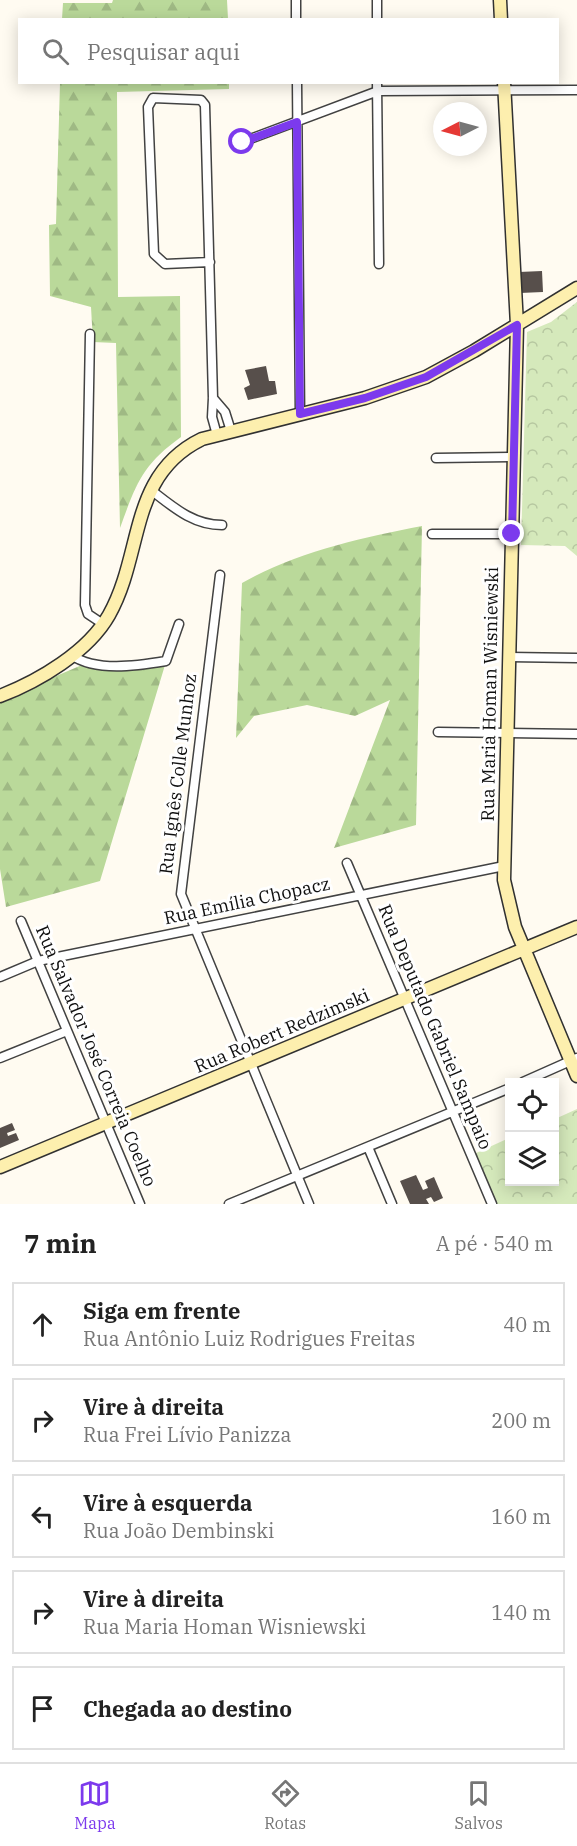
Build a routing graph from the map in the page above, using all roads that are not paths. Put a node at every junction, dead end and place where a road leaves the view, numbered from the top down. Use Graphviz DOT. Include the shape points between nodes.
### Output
graph roads {
  1 [pos="296,0"];
  2 [pos="377,0"];
  3 [pos="500,0"];
  4 [pos="296,18"];
  5 [pos="377,18"];
  6 [pos="501,18"];
  7 [pos="297,84"];
  8 [pos="504,86"];
  9 [pos="377,87"];
  10 [pos="577,90"];
  11 [pos="297,122"];
  12 [pos="242,142"];
  13 [pos="210,262"];
  14 [pos="379,264"];
  15 [pos="577,288"];
  16 [pos="517,325"];
  17 [pos="90,334"];
  18 [pos="213,398"];
  19 [pos="300,414"];
  20 [pos="231,431"];
  21 [pos="216,435"];
  22 [pos="514,457"];
  23 [pos="436,458"];
  24 [pos="151,490"];
  25 [pos="222,525"];
  26 [pos="432,534"];
  27 [pos="512,534"];
  28 [pos="220,575"];
  29 [pos="103,624"];
  30 [pos="179,624"];
  31 [pos="70,655"];
  32 [pos="509,657"];
  33 [pos="577,658"];
  34 [pos="0,696"];
  35 [pos="438,732"];
  36 [pos="507,733"];
  37 [pos="577,734"];
  38 [pos="347,863"];
  39 [pos="504,866"];
  40 [pos="361,895"];
  41 [pos="21,921"];
  42 [pos="577,927"];
  43 [pos="195,929"];
  44 [pos="524,950"];
  45 [pos="38,961"];
  46 [pos="0,977"];
  47 [pos="405,999"];
  48 [pos="67,1031"];
  49 [pos="0,1058"];
  50 [pos="574,1060"];
  51 [pos="250,1063"];
  52 [pos="577,1076"];
  53 [pos="534,1078"];
  54 [pos="505,1090"];
  55 [pos="452,1112"];
  56 [pos="106,1123"];
  57 [pos="368,1147"];
  58 [pos="0,1167"];
  59 [pos="297,1176"];
  60 [pos="140,1204"];
  61 [pos="229,1204"];
  62 [pos="309,1204"];
  63 [pos="392,1204"];
  64 [pos="492,1204"];
  1 -- 4 [label="street"];
  2 -- 5 [label="street"];
  3 -- 6 [label="street"];
  7 -- 11 [label="street"];
  8 -- 9 [label="street"];
  8 -- 10 [label="street"];
  8 -- 16 [label="street, Rua Maria Homan Wisniewski"];
  9 -- 11 [label="street"];
  9 -- 14 [label="street"];
  11 -- 12 [label="street"];
  11 -- 19 [label="street"];
  13 -- 13 [label="street" via="204,102 153,98 148,107 154,254 165,264"];
  13 -- 18 [label="street"];
  15 -- 16 [label="street"];
  16 -- 19 [label="street" via="426,377"];
  16 -- 22 [label="street, Rua Maria Homan Wisniewski"];
  17 -- 29 [label="street" via="85,606 88,614"];
  18 -- 20 [label="street" via="225,412"];
  18 -- 21 [label="street"];
  19 -- 20 [label="street"];
  20 -- 21 [label="street"];
  21 -- 24 [label="street" via="178,453"];
  22 -- 23 [label="street"];
  22 -- 27 [label="street, Rua Maria Homan Wisniewski"];
  24 -- 25 [label="street" via="181,513 208,525"];
  24 -- 29 [label="street" via="117,597"];
  26 -- 27 [label="street"];
  27 -- 32 [label="street, Rua Maria Homan Wisniewski"];
  28 -- 43 [label="street, Rua Ignês Colle Munhoz" via="181,882 182,900"];
  29 -- 31 [label="street"];
  30 -- 31 [label="street" via="166,661 94,664"];
  31 -- 34 [label="street"];
  32 -- 33 [label="street"];
  32 -- 36 [label="street, Rua Maria Homan Wisniewski"];
  35 -- 36 [label="street"];
  36 -- 37 [label="street"];
  36 -- 39 [label="street, Rua Maria Homan Wisniewski"];
  38 -- 40 [label="street, Rua Deputado Gabriel Sampaio"];
  39 -- 40 [label="street, Rua Emília Chopacz"];
  39 -- 44 [label="street, Rua Maria Homan Wisniewski" via="506,896"];
  40 -- 43 [label="street, Rua Emília Chopacz"];
  40 -- 47 [label="street, Rua Deputado Gabriel Sampaio"];
  41 -- 45 [label="street, Rua Salvador José Correia Coelho"];
  42 -- 44 [label="street, Rua Robert Redzimski"];
  43 -- 45 [label="street, Rua Emília Chopacz"];
  43 -- 51 [label="street, Rua Ignês Colle Munhoz"];
  44 -- 47 [label="street, Rua Robert Redzimski"];
  44 -- 50 [label="street, Rua Maria Homan Wisniewski"];
  45 -- 46 [label="street, Rua Emília Chopacz"];
  45 -- 48 [label="street, Rua Salvador José Correia Coelho"];
  47 -- 51 [label="street, Rua Robert Redzimski"];
  47 -- 55 [label="street, Rua Deputado Gabriel Sampaio"];
  48 -- 49 [label="street"];
  48 -- 56 [label="street, Rua Salvador José Correia Coelho"];
  50 -- 52 [label="street, Rua Maria Homan Wisniewski"];
  50 -- 53 [label="street"];
  51 -- 56 [label="street, Rua Robert Redzimski"];
  51 -- 59 [label="street, Rua Ignês Colle Munhoz"];
  54 -- 55 [label="street"];
  55 -- 57 [label="street"];
  55 -- 64 [label="street, Rua Deputado Gabriel Sampaio"];
  56 -- 58 [label="street, Rua Robert Redzimski"];
  56 -- 60 [label="street, Rua Salvador José Correia Coelho"];
  57 -- 59 [label="street"];
  57 -- 63 [label="street"];
  59 -- 61 [label="street"];
  59 -- 62 [label="street, Rua Ignês Colle Munhoz"];
}
